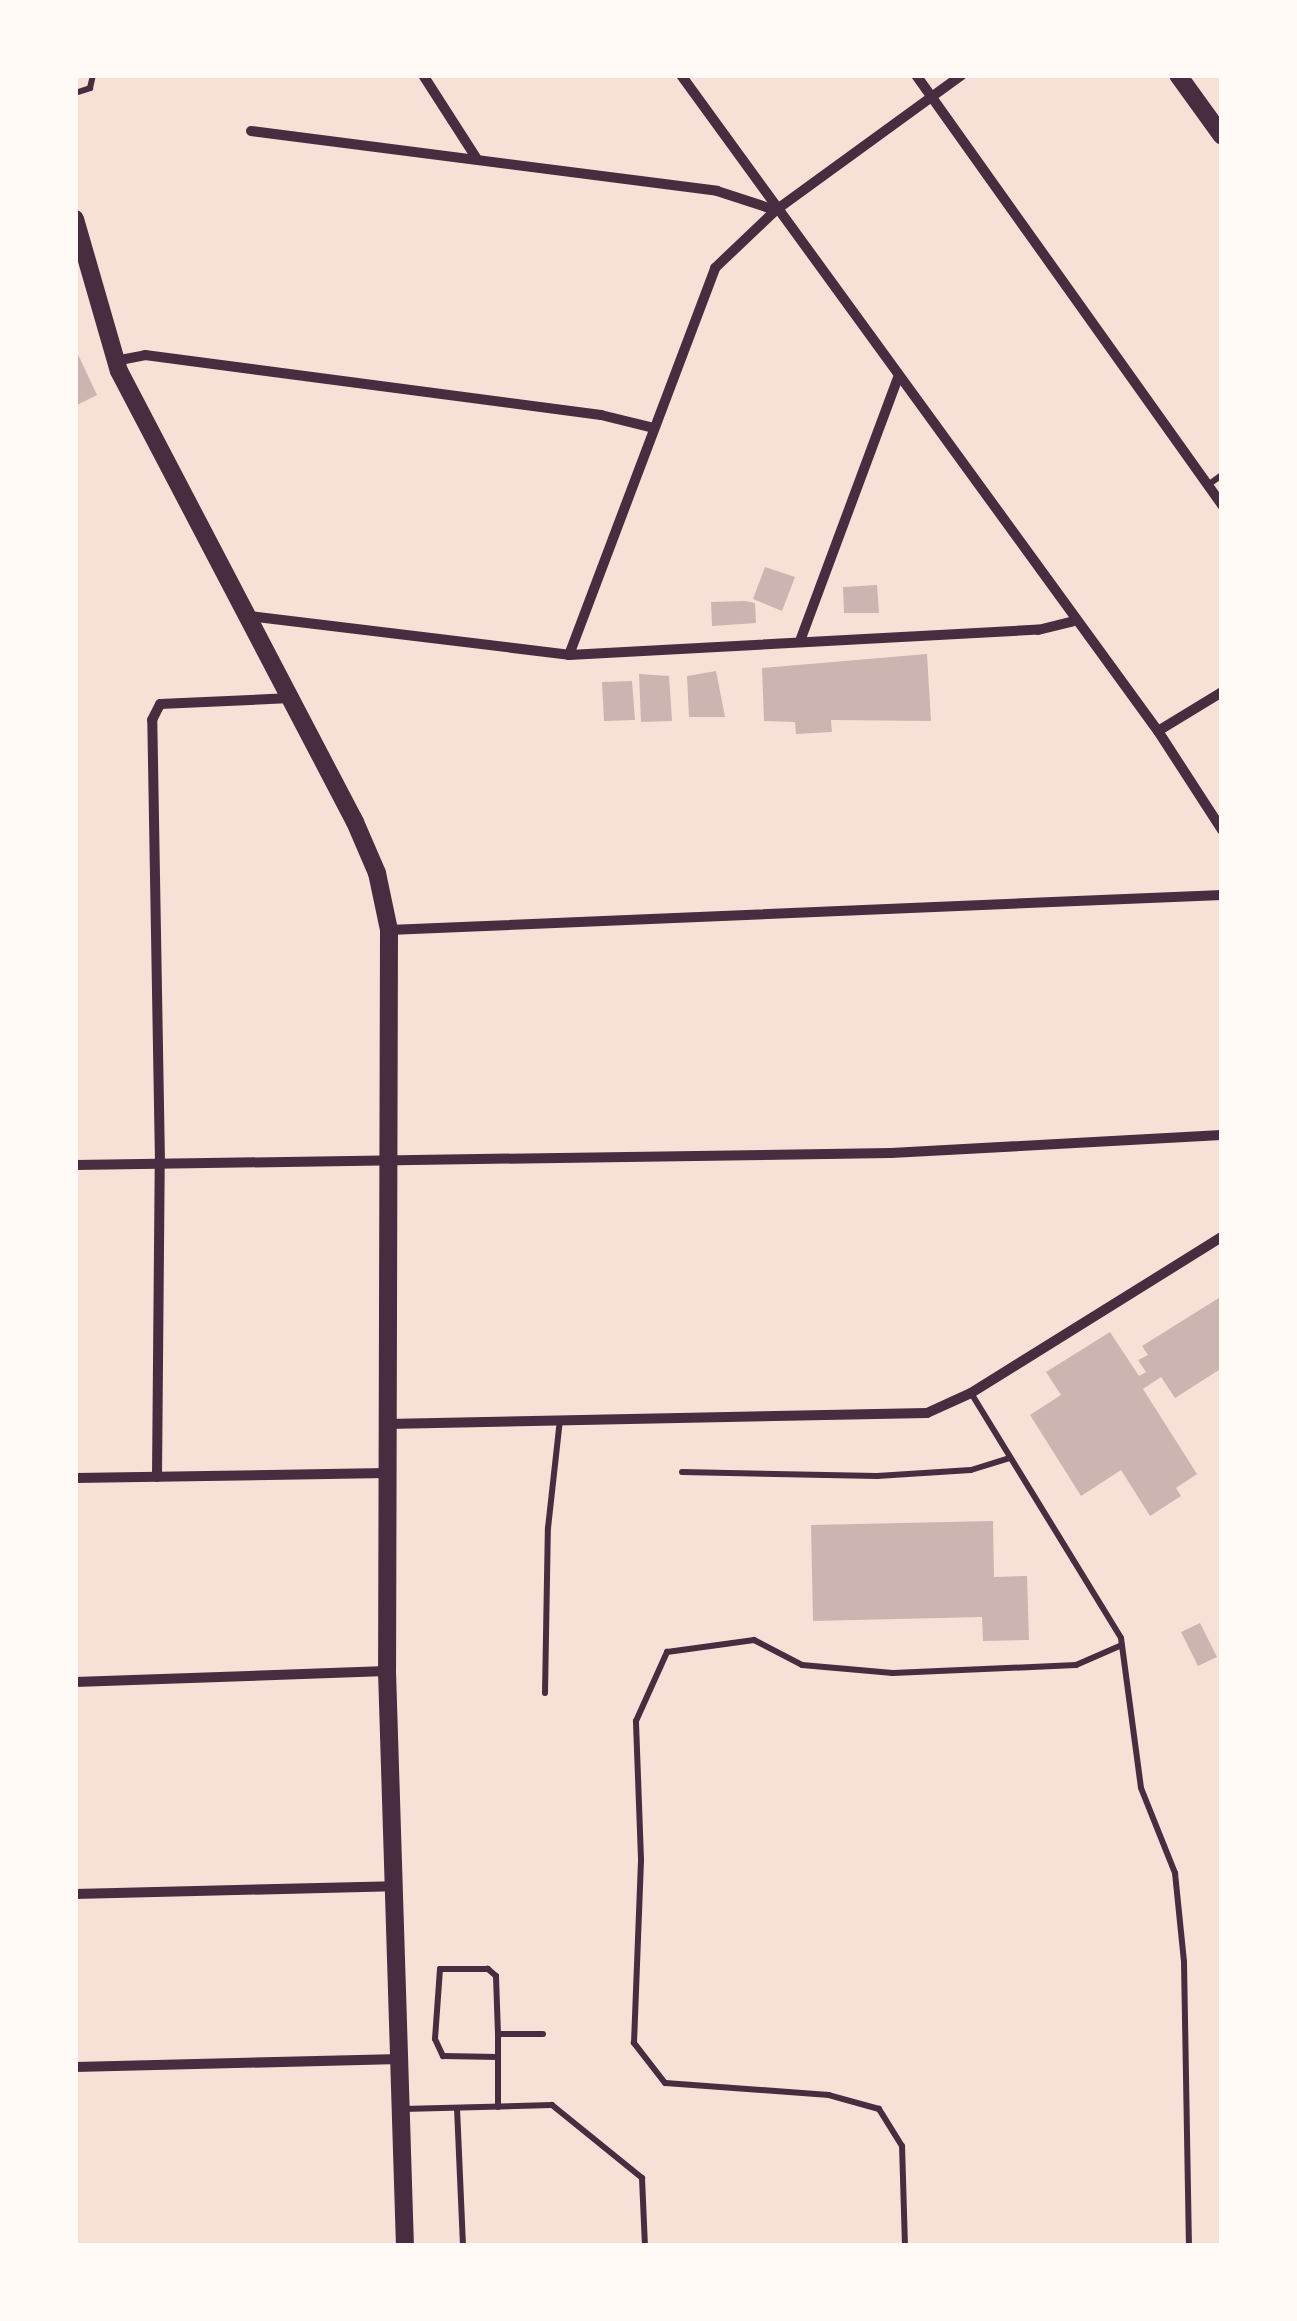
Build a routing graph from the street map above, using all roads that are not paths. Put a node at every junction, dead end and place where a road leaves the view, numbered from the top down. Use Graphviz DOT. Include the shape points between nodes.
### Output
graph roads {
  1 [pos="93,75"];
  2 [pos="423,75"];
  3 [pos="681,75"];
  4 [pos="916,75"];
  5 [pos="962,75"];
  6 [pos="1178,75"];
  7 [pos="75,92"];
  8 [pos="932,97"];
  9 [pos="1215,110"];
  10 [pos="251,131"];
  11 [pos="1222,136"];
  12 [pos="477,158"];
  13 [pos="776,210"];
  14 [pos="75,220"];
  15 [pos="116,361"];
  16 [pos="898,377"];
  17 [pos="654,428"];
  18 [pos="1222,474"];
  19 [pos="1208,485"];
  20 [pos="1222,505"];
  21 [pos="248,616"];
  22 [pos="1074,621"];
  23 [pos="800,642"];
  24 [pos="569,655"];
  25 [pos="1222,692"];
  26 [pos="292,698"];
  27 [pos="1158,732"];
  28 [pos="1222,830"];
  29 [pos="1222,895"];
  30 [pos="389,930"];
  31 [pos="1222,1135"];
  32 [pos="386,1162"];
  33 [pos="160,1164"];
  34 [pos="75,1165"];
  35 [pos="1222,1237"];
  36 [pos="970,1393"];
  37 [pos="560,1419"];
  38 [pos="387,1424"];
  39 [pos="1010,1458"];
  40 [pos="682,1472"];
  41 [pos="387,1473"];
  42 [pos="157,1477"];
  43 [pos="75,1478"];
  44 [pos="1122,1645"];
  45 [pos="387,1671"];
  46 [pos="75,1682"];
  47 [pos="545,1693"];
  48 [pos="393,1886"];
  49 [pos="75,1894"];
  50 [pos="498,2034"];
  51 [pos="543,2034"];
  52 [pos="498,2056"];
  53 [pos="400,2059"];
  54 [pos="75,2068"];
  55 [pos="498,2107"];
  56 [pos="457,2108"];
  57 [pos="402,2110"];
  58 [pos="405,2246"];
  59 [pos="463,2246"];
  60 [pos="645,2246"];
  61 [pos="905,2246"];
  62 [pos="1189,2246"];
  1 -- 7 [label="lane" via="90,88"];
  2 -- 12 [label="street"];
  3 -- 13 [label="street"];
  4 -- 8 [label="street"];
  5 -- 8 [label="street"];
  6 -- 9 [label="main road"];
  8 -- 13 [label="street"];
  8 -- 19 [label="street"];
  9 -- 11 [label="main road"];
  10 -- 12 [label="street"];
  12 -- 13 [label="street" via="718,190"];
  13 -- 16 [label="street"];
  13 -- 17 [label="street" via="715,268"];
  14 -- 15 [label="main road"];
  15 -- 17 [label="street" via="145,354 601,415"];
  15 -- 21 [label="main road"];
  16 -- 22 [label="street"];
  16 -- 23 [label="street"];
  17 -- 24 [label="street"];
  18 -- 19 [label="lane"];
  19 -- 20 [label="street"];
  21 -- 24 [label="street"];
  21 -- 26 [label="main road"];
  22 -- 23 [label="street" via="1038,630"];
  22 -- 27 [label="street"];
  23 -- 24 [label="street"];
  25 -- 27 [label="street"];
  26 -- 30 [label="main road" via="377,873"];
  26 -- 33 [label="street" via="154,709"];
  27 -- 28 [label="street"];
  29 -- 30 [label="street"];
  30 -- 32 [label="main road"];
  31 -- 32 [label="street" via="988,1150"];
  32 -- 33 [label="street"];
  32 -- 38 [label="main road"];
  33 -- 34 [label="street"];
  33 -- 42 [label="street"];
  35 -- 36 [label="street"];
  36 -- 37 [label="street" via="928,1413"];
  36 -- 39 [label="lane"];
  37 -- 38 [label="street"];
  37 -- 47 [label="lane" via="548,1528"];
  38 -- 41 [label="main road"];
  39 -- 40 [label="lane" via="970,1470 877,1476"];
  39 -- 44 [label="lane"];
  41 -- 42 [label="street"];
  41 -- 45 [label="main road"];
  42 -- 43 [label="street"];
  44 -- 61 [label="lane" via="1076,1665 893,1673 802,1665 754,1640 667,1652 636,1721 634,2043 665,2084 829,2095 879,2109 902,2146"];
  44 -- 62 [label="lane" via="1141,1788 1175,1874 1184,1962"];
  45 -- 46 [label="street"];
  45 -- 48 [label="main road"];
  48 -- 49 [label="street"];
  48 -- 53 [label="main road"];
  50 -- 51 [label="lane"];
  50 -- 52 [label="lane"];
  50 -- 52 [label="lane" via="496,1976 488,1969 440,1969 435,2039 443,2056"];
  52 -- 55 [label="lane"];
  53 -- 54 [label="street"];
  53 -- 57 [label="main road"];
  55 -- 56 [label="lane"];
  55 -- 60 [label="lane" via="552,2106 642,2178"];
  56 -- 57 [label="lane"];
  56 -- 59 [label="lane"];
  57 -- 58 [label="main road"];
}
